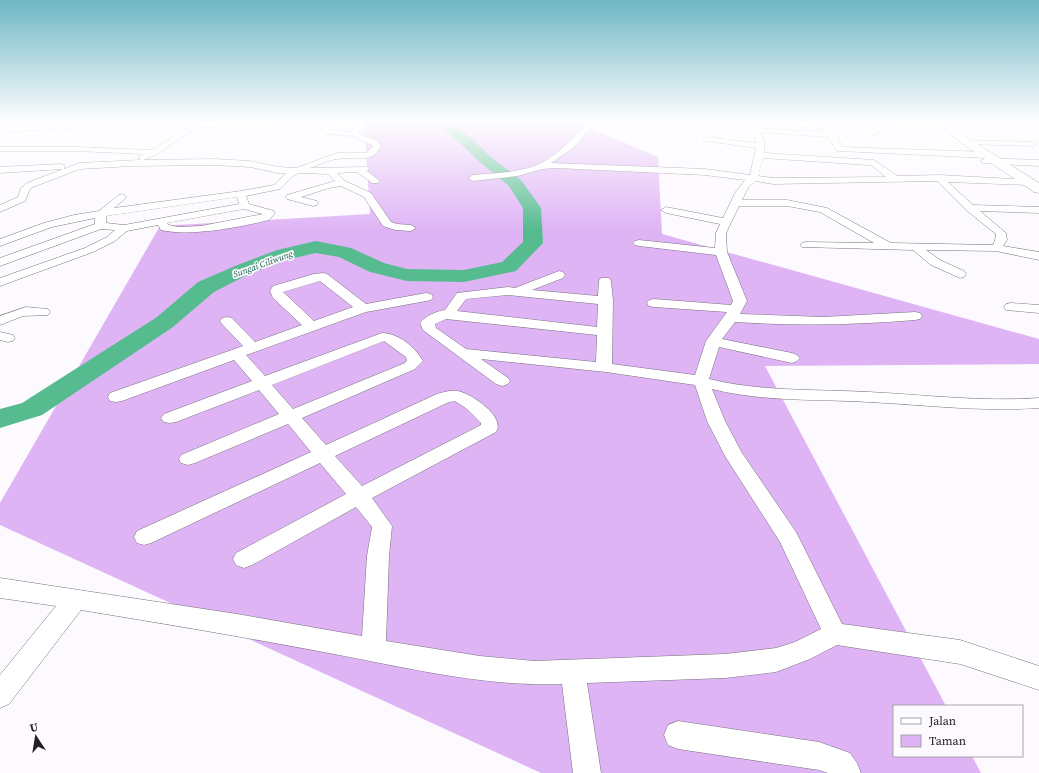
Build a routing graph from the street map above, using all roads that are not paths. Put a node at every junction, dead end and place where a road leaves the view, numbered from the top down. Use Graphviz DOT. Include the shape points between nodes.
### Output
graph roads {
  1 [pos="144,157"];
  2 [pos="334,157"];
  3 [pos="554,157"];
  4 [pos="758,157"];
  5 [pos="824,157"];
  6 [pos="990,157"];
  7 [pos="998,162"];
  8 [pos="132,163"];
  9 [pos="951,163"];
  10 [pos="1039,163"];
  11 [pos="79,166"];
  12 [pos="541,166"];
  13 [pos="0,170"];
  14 [pos="297,170"];
  15 [pos="330,172"];
  16 [pos="473,178"];
  17 [pos="939,178"];
  18 [pos="753,179"];
  19 [pos="896,179"];
  20 [pos="375,181"];
  21 [pos="1028,182"];
  22 [pos="342,183"];
  23 [pos="1039,189"];
  24 [pos="206,190"];
  25 [pos="241,194"];
  26 [pos="122,197"];
  27 [pos="196,200"];
  28 [pos="313,203"];
  29 [pos="737,203"];
  30 [pos="244,206"];
  31 [pos="970,208"];
  32 [pos="0,209"];
  33 [pos="666,210"];
  34 [pos="1039,210"];
  35 [pos="100,220"];
  36 [pos="162,222"];
  37 [pos="727,222"];
  38 [pos="124,228"];
  39 [pos="411,228"];
  40 [pos="639,243"];
  41 [pos="0,244"];
  42 [pos="806,245"];
  43 [pos="889,246"];
  44 [pos="915,246"];
  45 [pos="996,248"];
  46 [pos="721,252"];
  47 [pos="1039,256"];
  48 [pos="0,262"];
  49 [pos="559,274"];
  50 [pos="960,274"];
  51 [pos="605,281"];
  52 [pos="0,282"];
  53 [pos="517,292"];
  54 [pos="426,297"];
  55 [pos="606,301"];
  56 [pos="654,303"];
  57 [pos="38,307"];
  58 [pos="1011,307"];
  59 [pos="363,308"];
  60 [pos="1039,309"];
  61 [pos="734,313"];
  62 [pos="448,315"];
  63 [pos="915,316"];
  64 [pos="0,321"];
  65 [pos="227,321"];
  66 [pos="311,326"];
  67 [pos="605,332"];
  68 [pos="713,341"];
  69 [pos="245,351"];
  70 [pos="462,353"];
  71 [pos="792,358"];
  72 [pos="604,368"];
  73 [pos="701,380"];
  74 [pos="502,381"];
  75 [pos="262,383"];
  76 [pos="116,397"];
  77 [pos="1039,403"];
  78 [pos="291,416"];
  79 [pos="170,418"];
  80 [pos="323,454"];
  81 [pos="188,459"];
  82 [pos="359,496"];
  83 [pos="144,537"];
  84 [pos="244,558"];
  85 [pos="0,588"];
  86 [pos="76,598"];
  87 [pos="835,634"];
  88 [pos="373,650"];
  89 [pos="573,672"];
  90 [pos="1039,678"];
  91 [pos="0,695"];
  92 [pos="678,735"];
  93 [pos="587,773"];
  94 [pos="847,773"];
  1 -- 8 [label="street"];
  2 -- 14 [label="street"];
  3 -- 12 [label="street"];
  4 -- 18 [label="street"];
  5 -- 19 [label="street" via="874,163"];
  6 -- 7 [label="main road"];
  7 -- 9 [label="street" via="956,160"];
  7 -- 10 [label="street"];
  7 -- 21 [label="main road"];
  8 -- 11 [label="street"];
  8 -- 14 [label="street" via="220,162"];
  11 -- 13 [label="street"];
  11 -- 32 [label="street" via="30,185 22,195 22,200"];
  12 -- 16 [label="street" via="518,173"];
  12 -- 18 [label="street" via="705,172"];
  14 -- 15 [label="street"];
  14 -- 25 [label="street" via="277,187"];
  15 -- 20 [label="street" via="362,169"];
  15 -- 22 [label="street"];
  17 -- 19 [label="street"];
  17 -- 21 [label="street"];
  17 -- 31 [label="street"];
  18 -- 19 [label="street"];
  18 -- 29 [label="street" via="740,193"];
  21 -- 23 [label="main road"];
  22 -- 28 [label="street" via="290,197"];
  22 -- 39 [label="street" via="368,195 387,224"];
  24 -- 27 [label="street"];
  25 -- 27 [label="street"];
  25 -- 30 [label="street"];
  26 -- 35 [label="street"];
  27 -- 35 [label="street" via="147,206"];
  29 -- 37 [label="street"];
  29 -- 43 [label="street" via="787,203 823,210"];
  30 -- 36 [label="street"];
  30 -- 36 [label="street" via="270,213 265,218 190,230 165,228"];
  31 -- 34 [label="street"];
  31 -- 45 [label="street" via="1001,233 1002,240"];
  33 -- 37 [label="street"];
  35 -- 38 [label="street"];
  35 -- 41 [label="street" via="65,220"];
  35 -- 48 [label="street"];
  36 -- 38 [label="street"];
  37 -- 46 [label="street" via="721,234"];
  38 -- 52 [label="street" via="111,240 89,250"];
  40 -- 46 [label="street"];
  42 -- 43 [label="street"];
  43 -- 44 [label="street"];
  44 -- 45 [label="street"];
  44 -- 50 [label="street" via="934,263"];
  45 -- 47 [label="street"];
  46 -- 61 [label="street" via="740,301"];
  49 -- 53 [label="street"];
  51 -- 55 [label="street"];
  53 -- 55 [label="street"];
  53 -- 62 [label="street" via="462,296"];
  54 -- 59 [label="street"];
  55 -- 67 [label="street"];
  56 -- 61 [label="street"];
  57 -- 64 [label="street" via="17,312"];
  58 -- 60 [label="street" via="1028,306"];
  59 -- 66 [label="street"];
  59 -- 66 [label="street" via="323,277 278,289 278,295"];
  61 -- 63 [label="street" via="796,321"];
  61 -- 68 [label="street"];
  62 -- 67 [label="street"];
  62 -- 70 [label="street" via="435,318 426,325"];
  65 -- 69 [label="street"];
  66 -- 69 [label="street"];
  67 -- 72 [label="street"];
  68 -- 71 [label="street" via="736,348"];
  68 -- 73 [label="street"];
  69 -- 75 [label="street"];
  69 -- 76 [label="street"];
  70 -- 72 [label="street"];
  70 -- 74 [label="street"];
  72 -- 73 [label="street"];
  73 -- 77 [label="street" via="739,390 810,396 887,397 987,405"];
  73 -- 87 [label="street" via="716,421 734,456 789,538"];
  75 -- 78 [label="street"];
  75 -- 78 [label="street" via="382,337 390,337 412,355 414,361 410,366"];
  75 -- 79 [label="street"];
  78 -- 80 [label="street"];
  78 -- 81 [label="street"];
  80 -- 82 [label="street"];
  80 -- 82 [label="street" via="452,395 461,396 490,423 490,428"];
  80 -- 83 [label="street"];
  82 -- 84 [label="street"];
  82 -- 88 [label="street" via="382,526"];
  85 -- 86 [label="street"];
  86 -- 88 [label="street"];
  86 -- 91 [label="street"];
  87 -- 89 [label="street" via="776,660 725,666"];
  87 -- 90 [label="street" via="960,652"];
  88 -- 89 [label="street" via="480,668 534,673"];
  89 -- 93 [label="street"];
  92 -- 94 [label="street" via="819,756 840,763"];
}
